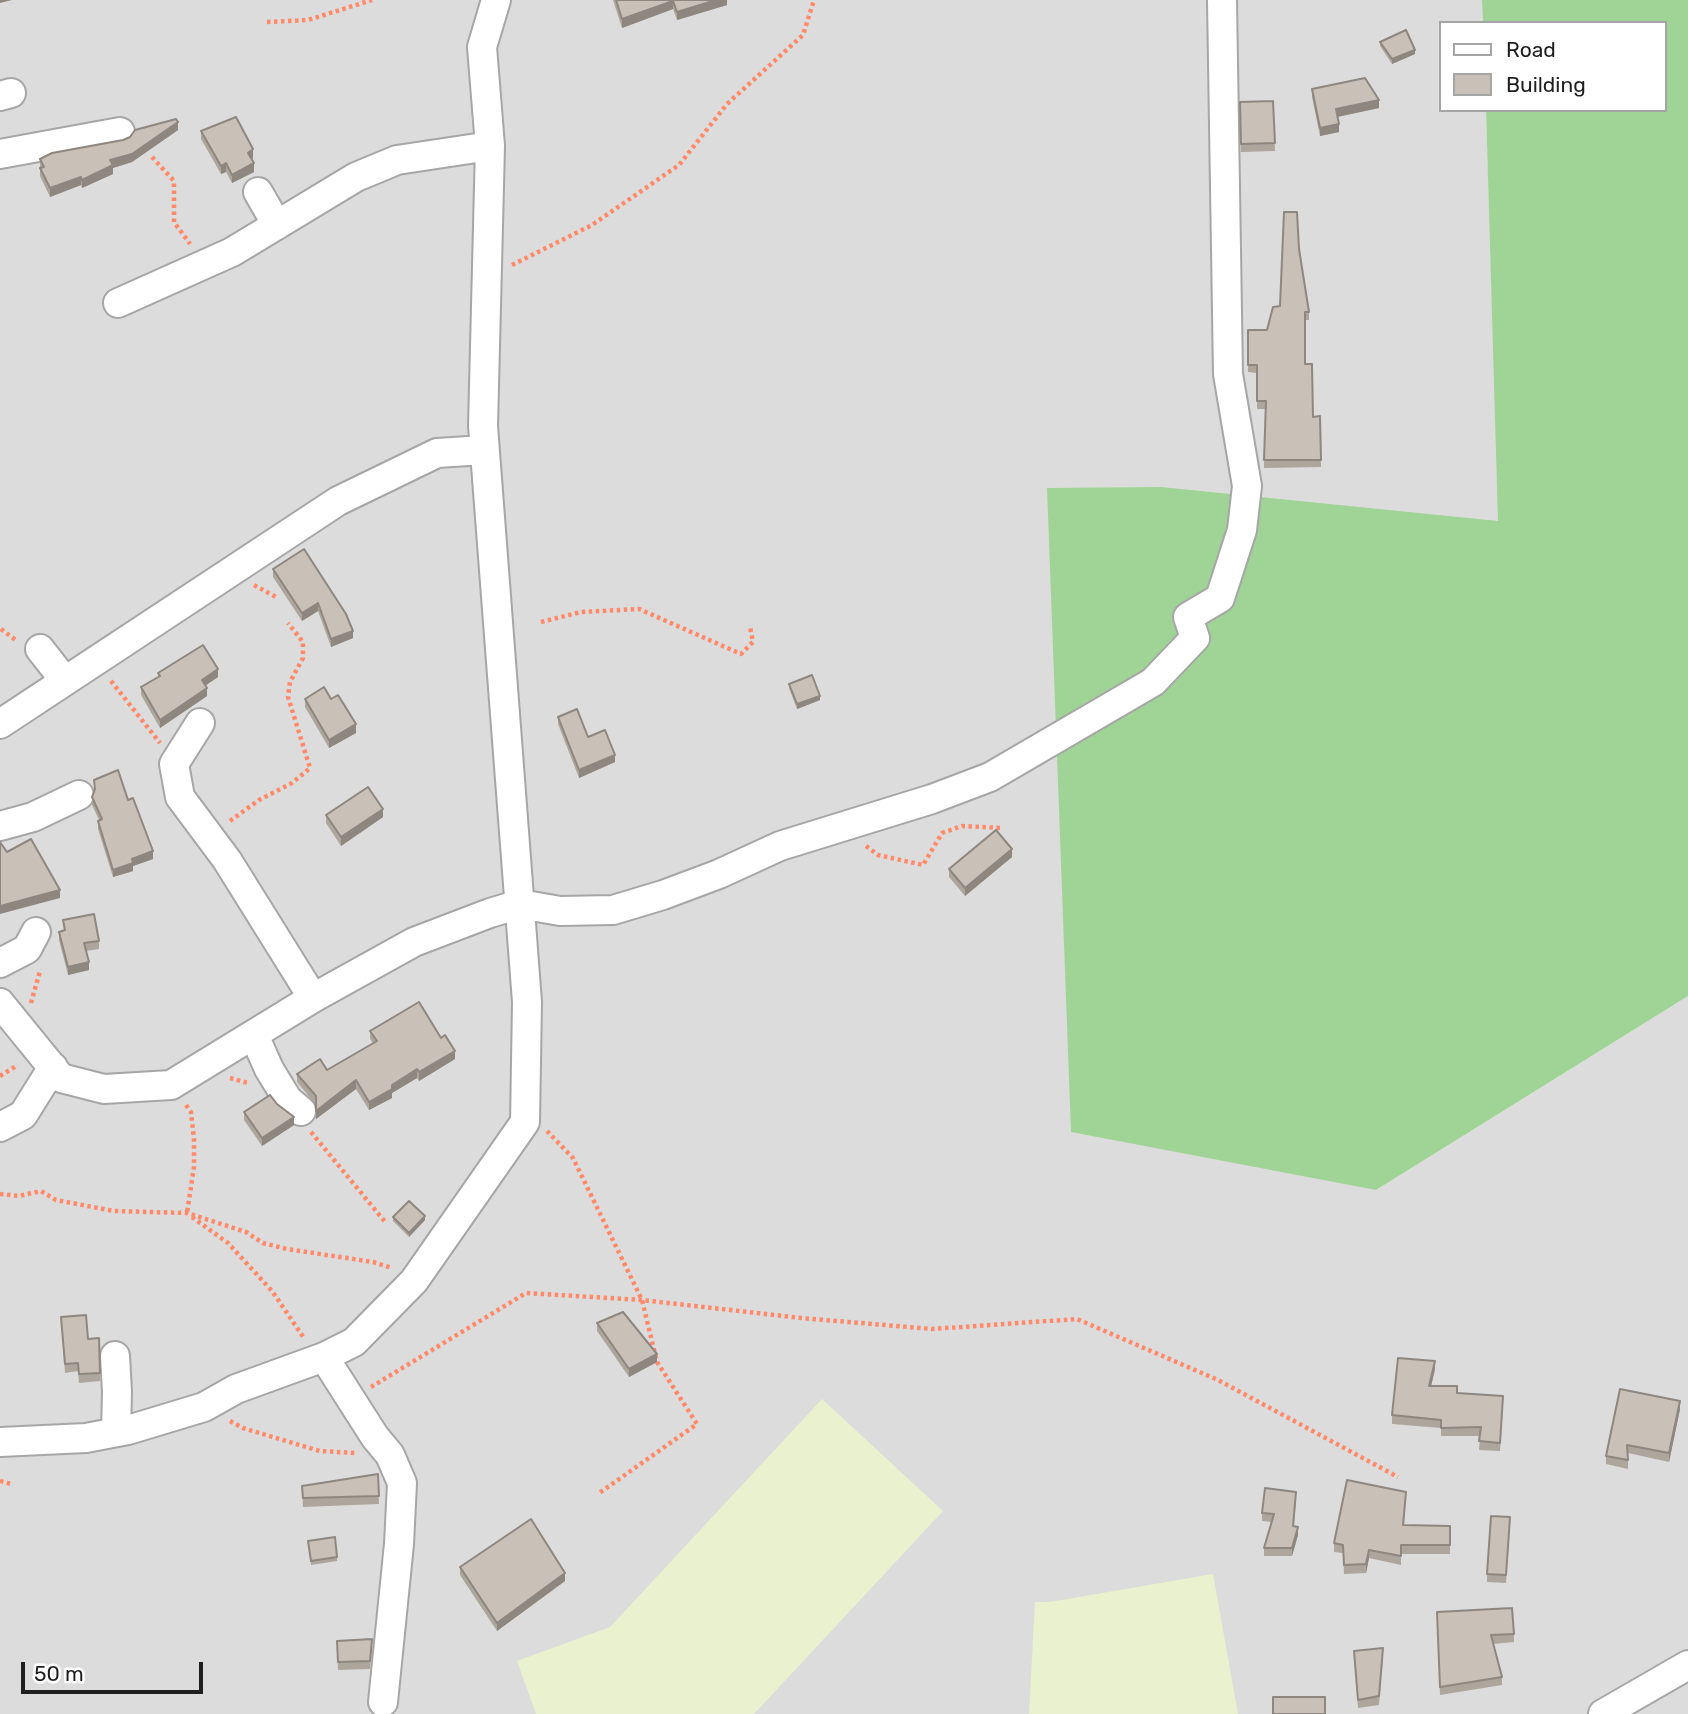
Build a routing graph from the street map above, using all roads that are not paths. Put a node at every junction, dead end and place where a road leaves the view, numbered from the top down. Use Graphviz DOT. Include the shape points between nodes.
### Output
graph roads {
  1 [pos="496,0"];
  2 [pos="1222,0"];
  3 [pos="120,132"];
  4 [pos="490,146"];
  5 [pos="0,153"];
  6 [pos="258,192"];
  7 [pos="277,226"];
  8 [pos="118,303"];
  9 [pos="484,450"];
  10 [pos="40,649"];
  11 [pos="65,681"];
  12 [pos="200,723"];
  13 [pos="0,724"];
  14 [pos="79,795"];
  15 [pos="0,827"];
  16 [pos="520,905"];
  17 [pos="36,932"];
  18 [pos="0,963"];
  19 [pos="313,998"];
  20 [pos="9,1014"];
  21 [pos="254,1035"];
  22 [pos="52,1067"];
  23 [pos="292,1102"];
  24 [pos="0,1127"];
  25 [pos="115,1356"];
  26 [pos="318,1359"];
  27 [pos="116,1432"];
  28 [pos="0,1442"];
  29 [pos="1688,1665"];
  30 [pos="383,1702"];
  31 [pos="1602,1714"];
  1 -- 4 [label="street" via="482,47"];
  2 -- 16 [label="street" via="1228,374 1247,486 1242,530 1220,597 1188,617 1195,638 1153,682 990,777 780,846 719,874 613,910 560,911"];
  3 -- 5 [label="street"];
  4 -- 7 [label="street" via="397,160 356,177"];
  4 -- 9 [label="street"];
  6 -- 7 [label="street"];
  7 -- 8 [label="street" via="232,252"];
  9 -- 11 [label="street" via="438,453 338,501"];
  9 -- 16 [label="street"];
  10 -- 11 [label="street"];
  11 -- 13 [label="street"];
  12 -- 19 [label="street" via="174,764 180,797 227,860"];
  14 -- 15 [label="street"];
  16 -- 19 [label="street" via="414,942"];
  16 -- 26 [label="street" via="527,1002 525,1122 414,1281 354,1342"];
  17 -- 18 [label="street" via="27,949"];
  19 -- 21 [label="street"];
  20 -- 22 [label="street"];
  21 -- 22 [label="street" via="171,1085 104,1090 61,1078"];
  21 -- 23 [label="street" via="269,1069"];
  22 -- 24 [label="street" via="23,1115"];
  25 -- 27 [label="street"];
  26 -- 27 [label="street" via="236,1389 204,1407"];
  26 -- 30 [label="street" via="352,1398 390,1455 402,1483"];
  27 -- 28 [label="street"];
  29 -- 31 [label="street"];
}
